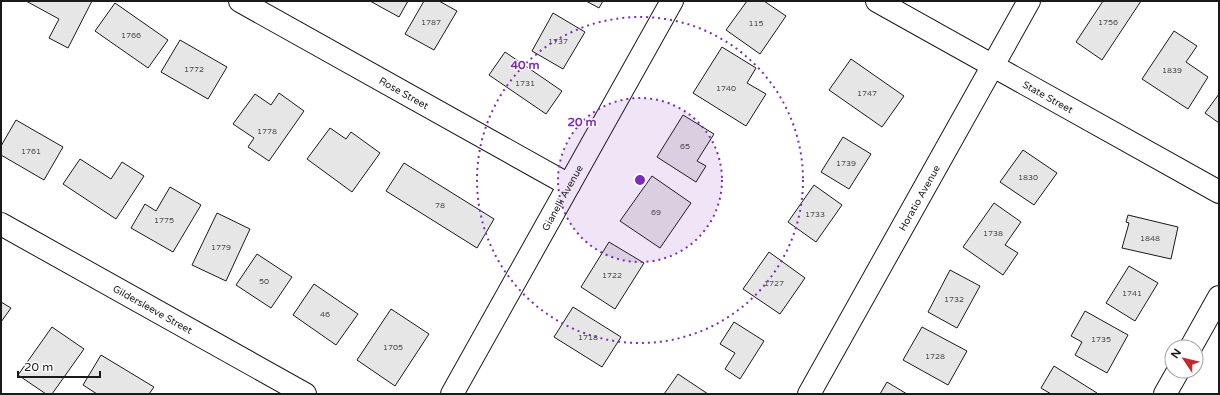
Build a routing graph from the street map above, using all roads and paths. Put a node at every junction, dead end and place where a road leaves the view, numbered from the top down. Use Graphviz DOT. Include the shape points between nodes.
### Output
graph roads {
  1 [pos="240,1"];
  2 [pos="672,1"];
  3 [pos="877,1"];
  4 [pos="1029,1"];
  5 [pos="993,66"];
  6 [pos="569,185"];
  7 [pos="1219,192"];
  8 [pos="1,224"];
  9 [pos="1219,297"];
  10 [pos="1195,339"];
  11 [pos="1173,379"];
  12 [pos="305,394"];
  13 [pos="452,394"];
  14 [pos="809,394"];
  15 [pos="1165,394"];
  1 -- 6 [label="street, Rose Street"];
  2 -- 6 [label="street, Gianelli Avenue"];
  3 -- 5 [label="street, State Street"];
  4 -- 5 [label="street, Horatio Avenue"];
  5 -- 7 [label="street, State Street"];
  5 -- 14 [label="street, Horatio Avenue"];
  6 -- 13 [label="street, Gianelli Avenue"];
  8 -- 12 [label="street, Gildersleeve Street"];
  9 -- 10 [label="street"];
  11 -- 15 [label="street"];
}
